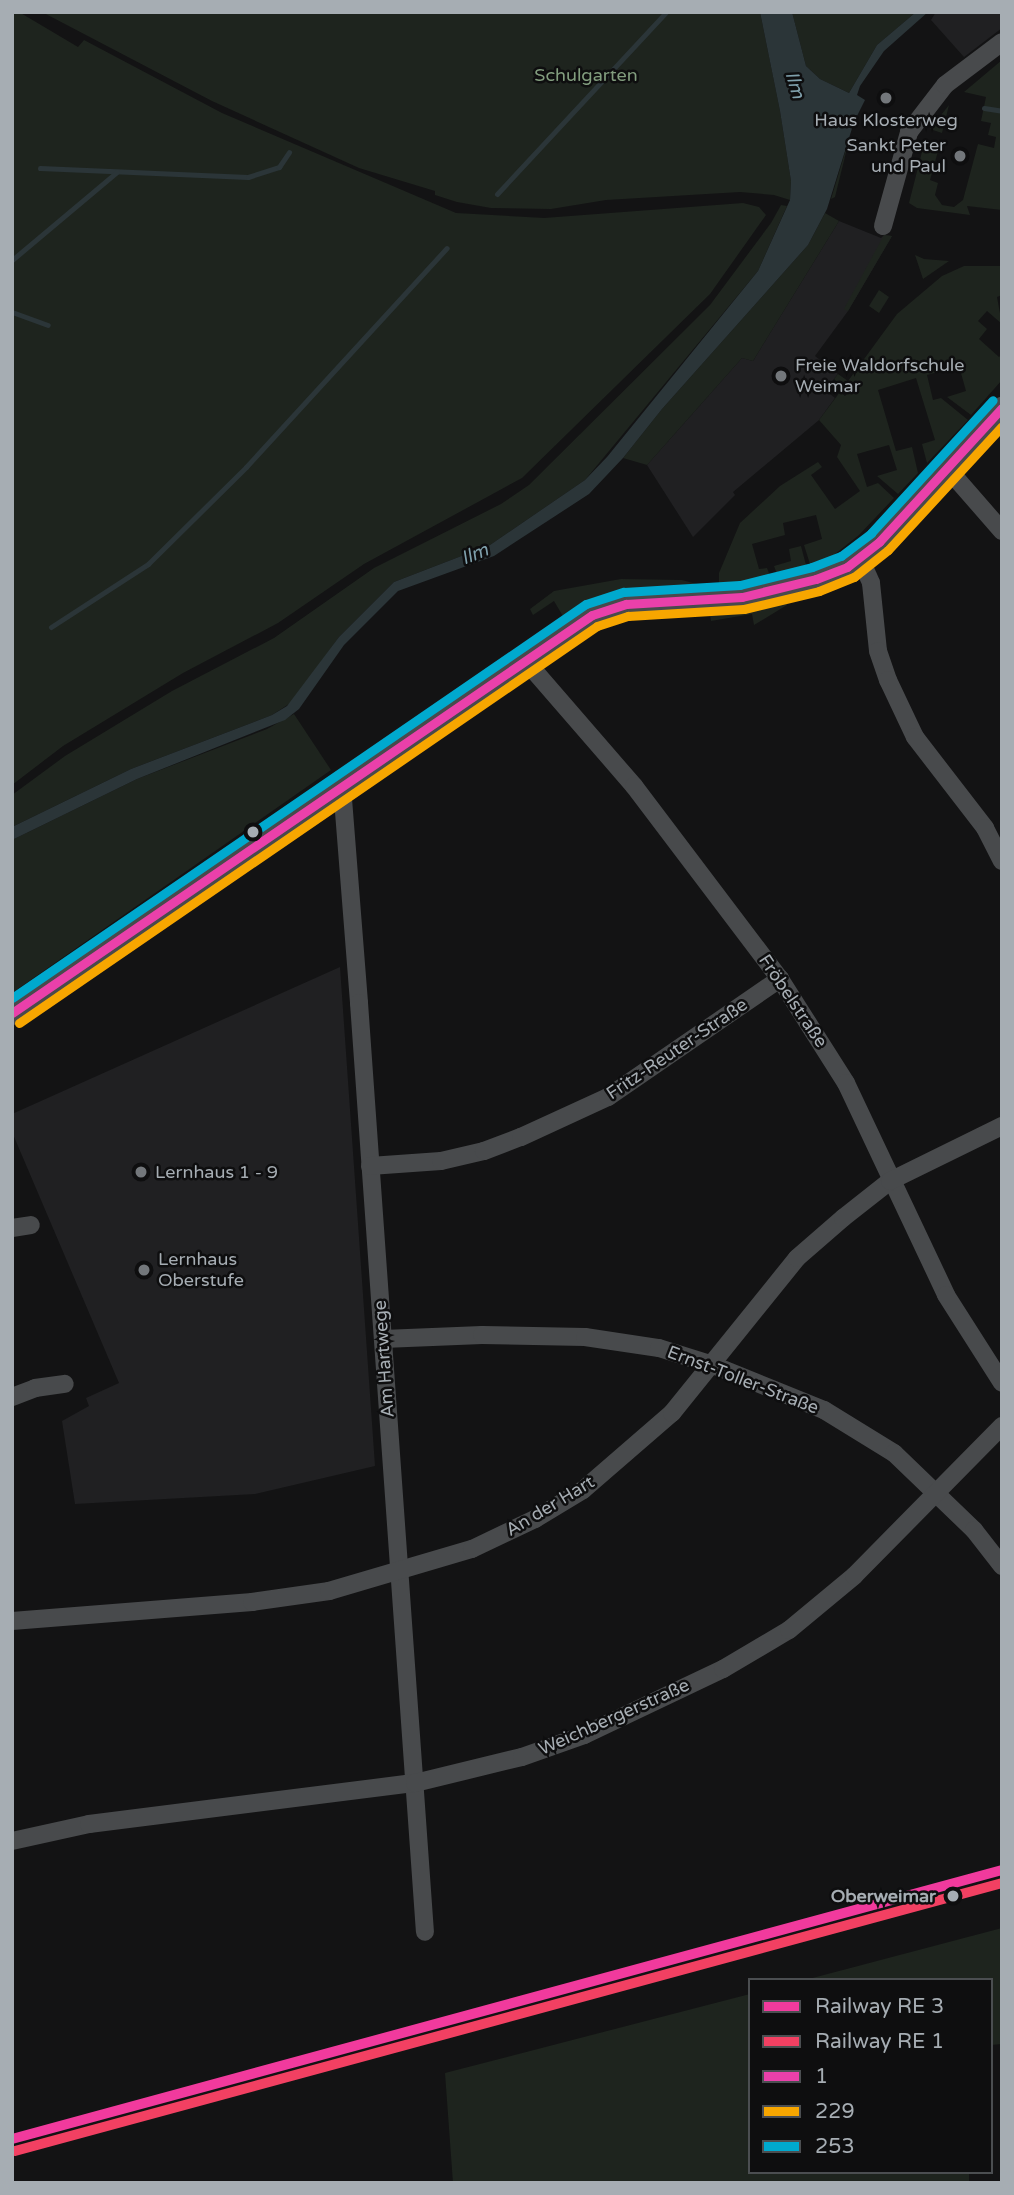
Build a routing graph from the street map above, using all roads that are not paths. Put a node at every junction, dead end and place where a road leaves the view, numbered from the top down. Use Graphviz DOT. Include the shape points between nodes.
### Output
graph roads {
  1 [pos="1002,41"];
  2 [pos="883,226"];
  3 [pos="1002,408"];
  4 [pos="947,468"];
  5 [pos="1002,531"];
  6 [pos="860,558"];
  7 [pos="524,659"];
  8 [pos="336,789"];
  9 [pos="993,830"];
  10 [pos="1002,861"];
  11 [pos="780,979"];
  12 [pos="12,1013"];
  13 [pos="1002,1126"];
  14 [pos="370,1166"];
  15 [pos="890,1181"];
  16 [pos="31,1225"];
  17 [pos="12,1228"];
  18 [pos="383,1339"];
  19 [pos="713,1365"];
  20 [pos="1002,1383"];
  21 [pos="65,1384"];
  22 [pos="12,1397"];
  23 [pos="1002,1426"];
  24 [pos="937,1493"];
  25 [pos="1002,1566"];
  26 [pos="400,1571"];
  27 [pos="12,1621"];
  28 [pos="415,1783"];
  29 [pos="12,1841"];
  30 [pos="425,1932"];
  1 -- 2 [label="street" via="944,85 909,132"];
  3 -- 4 [label="street"];
  4 -- 5 [label="street"];
  4 -- 6 [label="street"];
  6 -- 7 [label="street" via="830,575 742,597 609,608"];
  6 -- 9 [label="street" via="871,583 878,651 915,737"];
  7 -- 8 [label="street"];
  7 -- 11 [label="street, Fröbelstraße" via="634,786"];
  8 -- 12 [label="street"];
  8 -- 14 [label="street, Am Hartwege" via="343,799"];
  9 -- 10 [label="street"];
  11 -- 14 [label="street, Fritz-Reuter-Straße" via="608,1097 521,1137 441,1161"];
  11 -- 15 [label="street, Fröbelstraße" via="846,1083"];
  13 -- 15 [label="street, An der Hart"];
  14 -- 18 [label="street, Am Hartwege"];
  15 -- 19 [label="street, An der Hart" via="797,1258"];
  15 -- 20 [label="street, Fröbelstraße" via="946,1295"];
  16 -- 17 [label="street"];
  18 -- 19 [label="street, Ernst-Toller-Straße" via="585,1337 659,1348"];
  18 -- 26 [label="street, Am Hartwege"];
  19 -- 24 [label="street, Ernst-Toller-Straße" via="824,1410 894,1453"];
  19 -- 26 [label="street, An der Hart" via="672,1413 583,1490 472,1549"];
  21 -- 22 [label="street"];
  23 -- 24 [label="street, Weichbergerstraße"];
  24 -- 25 [label="street, Ernst-Toller-Straße"];
  24 -- 28 [label="street, Weichbergerstraße" via="854,1576 789,1630 723,1669 584,1735 522,1757"];
  26 -- 27 [label="street, An der Hart" via="329,1591 252,1602"];
  26 -- 28 [label="street, Am Hartwege"];
  28 -- 29 [label="street, Weichbergerstraße" via="89,1824"];
  28 -- 30 [label="street, Am Hartwege"];
}
